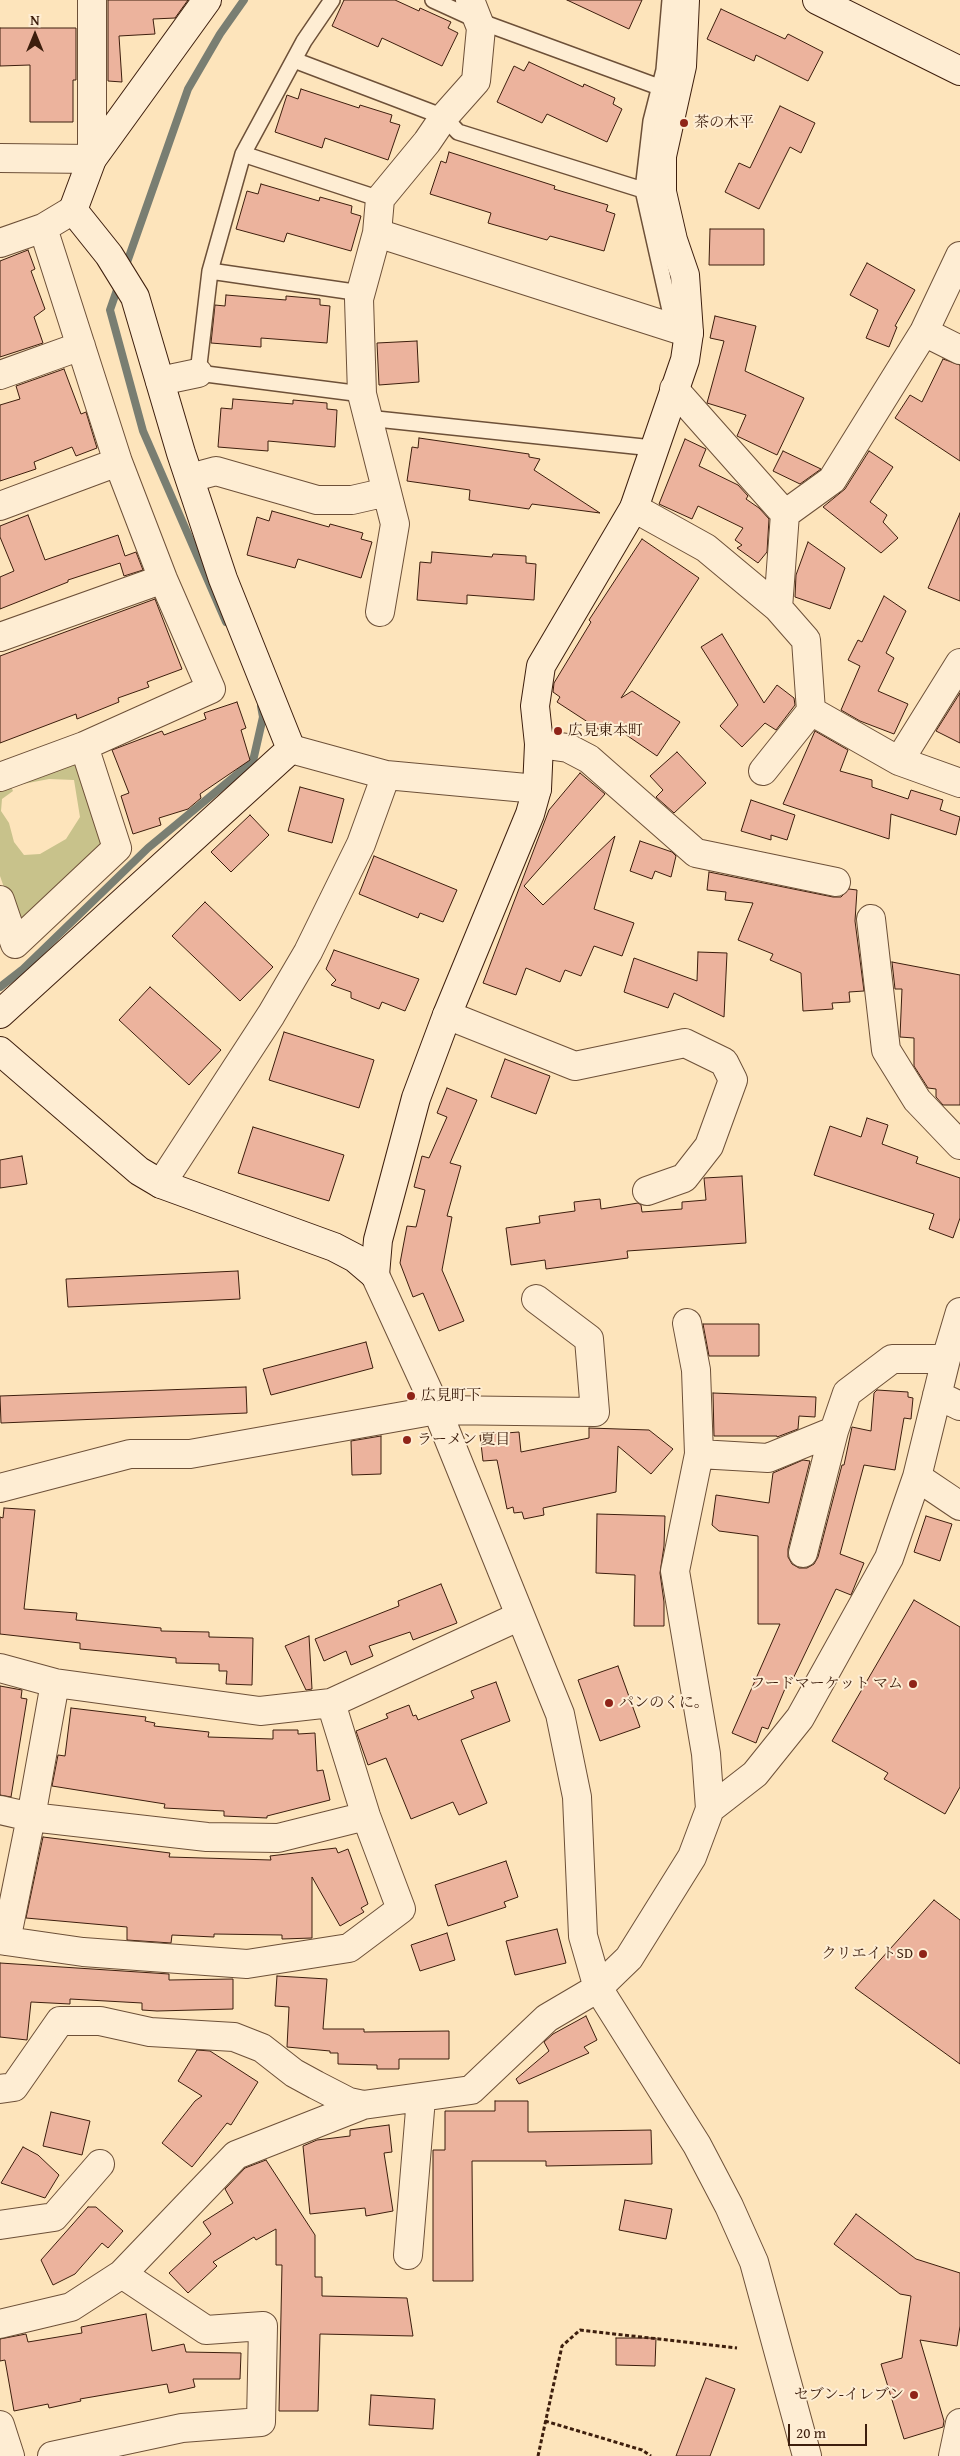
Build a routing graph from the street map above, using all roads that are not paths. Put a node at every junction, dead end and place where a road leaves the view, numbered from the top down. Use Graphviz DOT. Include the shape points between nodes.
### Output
graph roads {
  1 [pos="92,0"];
  2 [pos="208,0"];
  3 [pos="332,0"];
  4 [pos="434,0"];
  5 [pos="670,0"];
  6 [pos="685,0"];
  7 [pos="817,0"];
  8 [pos="475,11"];
  9 [pos="294,60"];
  10 [pos="960,71"];
  11 [pos="660,87"];
  12 [pos="444,117"];
  13 [pos="243,154"];
  14 [pos="0,158"];
  15 [pos="92,159"];
  16 [pos="644,190"];
  17 [pos="380,199"];
  18 [pos="73,210"];
  19 [pos="43,228"];
  20 [pos="377,233"];
  21 [pos="0,243"];
  22 [pos="960,256"];
  23 [pos="210,271"];
  24 [pos="361,293"];
  25 [pos="682,330"];
  26 [pos="924,332"];
  27 [pos="81,346"];
  28 [pos="960,350"];
  29 [pos="198,373"];
  30 [pos="0,375"];
  31 [pos="160,381"];
  32 [pos="674,388"];
  33 [pos="364,406"];
  34 [pos="653,448"];
  35 [pos="118,462"];
  36 [pos="190,478"];
  37 [pos="386,492"];
  38 [pos="0,506"];
  39 [pos="634,508"];
  40 [pos="786,514"];
  41 [pos="163,579"];
  42 [pos="778,608"];
  43 [pos="380,612"];
  44 [pos="0,637"];
  45 [pos="960,663"];
  46 [pos="811,712"];
  47 [pos="539,744"];
  48 [pos="84,746"];
  49 [pos="291,749"];
  50 [pos="899,761"];
  51 [pos="763,771"];
  52 [pos="386,775"];
  53 [pos="0,777"];
  54 [pos="960,783"];
  55 [pos="537,790"];
  56 [pos="836,882"];
  57 [pos="0,900"];
  58 [pos="871,919"];
  59 [pos="0,1014"];
  60 [pos="447,1015"];
  61 [pos="0,1051"];
  62 [pos="960,1145"];
  63 [pos="161,1184"];
  64 [pos="647,1191"];
  65 [pos="375,1275"];
  66 [pos="536,1299"];
  67 [pos="960,1312"];
  68 [pos="687,1323"];
  69 [pos="946,1360"];
  70 [pos="949,1401"];
  71 [pos="437,1410"];
  72 [pos="834,1430"];
  73 [pos="699,1454"];
  74 [pos="918,1477"];
  75 [pos="0,1488"];
  76 [pos="960,1506"];
  77 [pos="802,1553"];
  78 [pos="520,1616"];
  79 [pos="0,1668"];
  80 [pos="54,1683"];
  81 [pos="331,1703"];
  82 [pos="710,1808"];
  83 [pos="0,1810"];
  84 [pos="366,1816"];
  85 [pos="31,1817"];
  86 [pos="3,1941"];
  87 [pos="598,1988"];
  88 [pos="0,2089"];
  89 [pos="421,2098"];
  90 [pos="363,2105"];
  91 [pos="100,2164"];
  92 [pos="0,2226"];
  93 [pos="408,2255"];
  94 [pos="122,2274"];
  95 [pos="0,2324"];
  96 [pos="960,2423"];
  97 [pos="0,2425"];
  98 [pos="10,2456"];
  99 [pos="52,2456"];
  100 [pos="807,2456"];
  101 [pos="953,2456"];
  1 -- 15 [label="street"];
  2 -- 15 [label="street"];
  3 -- 9 [label="lane"];
  4 -- 8 [label="lane"];
  5 -- 11 [label="lane"];
  6 -- 25 [label="street" via="682,66 662,156 662,192 685,274"];
  7 -- 10 [label="street"];
  8 -- 11 [label="lane"];
  8 -- 12 [label="street" via="481,28 476,81"];
  9 -- 12 [label="lane"];
  9 -- 13 [label="lane"];
  11 -- 16 [label="lane" via="651,121"];
  12 -- 16 [label="lane" via="458,132"];
  12 -- 17 [label="street" via="428,142"];
  13 -- 17 [label="lane"];
  13 -- 23 [label="lane"];
  14 -- 15 [label="street"];
  15 -- 18 [label="street"];
  16 -- 25 [label="lane"];
  17 -- 20 [label="street"];
  18 -- 19 [label="street"];
  18 -- 31 [label="street" via="109,256 135,297"];
  19 -- 21 [label="street"];
  19 -- 27 [label="street"];
  20 -- 24 [label="street"];
  20 -- 25 [label="street"];
  22 -- 26 [label="street"];
  23 -- 24 [label="lane"];
  23 -- 29 [label="lane"];
  24 -- 33 [label="street"];
  25 -- 32 [label="street" via="685,360"];
  26 -- 28 [label="street"];
  26 -- 40 [label="street" via="832,480"];
  27 -- 30 [label="street"];
  27 -- 35 [label="street"];
  29 -- 31 [label="street"];
  29 -- 33 [label="lane"];
  31 -- 36 [label="street"];
  32 -- 34 [label="street"];
  32 -- 40 [label="street"];
  33 -- 34 [label="lane"];
  33 -- 37 [label="street"];
  34 -- 39 [label="street"];
  35 -- 38 [label="street"];
  35 -- 41 [label="street"];
  36 -- 37 [label="street" via="216,471 317,500 352,500"];
  36 -- 49 [label="street" via="223,579"];
  37 -- 43 [label="street" via="395,524"];
  39 -- 42 [label="street" via="706,548"];
  39 -- 47 [label="street" via="541,666 535,706"];
  40 -- 42 [label="street"];
  41 -- 44 [label="street"];
  41 -- 48 [label="street" via="211,689"];
  42 -- 46 [label="street" via="806,640"];
  45 -- 50 [label="street"];
  46 -- 50 [label="street"];
  46 -- 51 [label="street"];
  47 -- 55 [label="street"];
  47 -- 56 [label="street" via="568,748 589,759 696,853"];
  48 -- 53 [label="street"];
  48 -- 57 [label="street" via="117,848 15,944"];
  49 -- 52 [label="street"];
  49 -- 59 [label="street"];
  50 -- 54 [label="street"];
  52 -- 55 [label="street"];
  52 -- 63 [label="street" via="361,844 308,952"];
  55 -- 60 [label="street"];
  58 -- 62 [label="street" via="886,1050 917,1100"];
  60 -- 64 [label="street" via="575,1066 685,1044 724,1062 733,1080 709,1146 684,1178"];
  60 -- 65 [label="street" via="416,1098 378,1240"];
  61 -- 63 [label="street" via="138,1171"];
  63 -- 65 [label="street" via="334,1247"];
  65 -- 71 [label="street"];
  66 -- 71 [label="street" via="589,1339 595,1412"];
  67 -- 69 [label="street"];
  68 -- 73 [label="street" via="696,1370"];
  69 -- 70 [label="street"];
  69 -- 72 [label="street" via="892,1360 847,1393"];
  70 -- 74 [label="street"];
  71 -- 75 [label="street" via="190,1454 130,1454"];
  71 -- 78 [label="street"];
  72 -- 73 [label="street" via="768,1458"];
  72 -- 77 [label="street"];
  73 -- 82 [label="street" via="675,1571 706,1754"];
  74 -- 76 [label="street"];
  74 -- 82 [label="street" via="889,1558 800,1718 754,1774"];
  78 -- 81 [label="street"];
  78 -- 87 [label="street" via="560,1714 577,1797 583,1936"];
  79 -- 80 [label="street"];
  80 -- 81 [label="street" via="260,1710"];
  80 -- 85 [label="street"];
  81 -- 84 [label="street"];
  82 -- 87 [label="street" via="692,1857 629,1958"];
  83 -- 85 [label="street"];
  84 -- 85 [label="street" via="278,1838 207,1837"];
  84 -- 86 [label="street" via="401,1909 349,1948 247,1964 83,1952"];
  85 -- 86 [label="street"];
  87 -- 89 [label="street" via="547,2018 471,2090"];
  87 -- 100 [label="street" via="696,2145 729,2206 754,2262"];
  88 -- 90 [label="street" via="14,2087 60,2021 100,2021 150,2032 234,2036 262,2048 294,2073 316,2085 349,2102"];
  89 -- 90 [label="street"];
  89 -- 93 [label="street"];
  90 -- 94 [label="street" via="236,2155"];
  91 -- 92 [label="street" via="54,2217"];
  94 -- 95 [label="street" via="71,2307"];
  94 -- 99 [label="street" via="206,2330 263,2326 261,2422 182,2428"];
  96 -- 101 [label="street"];
  97 -- 98 [label="street"];
}
